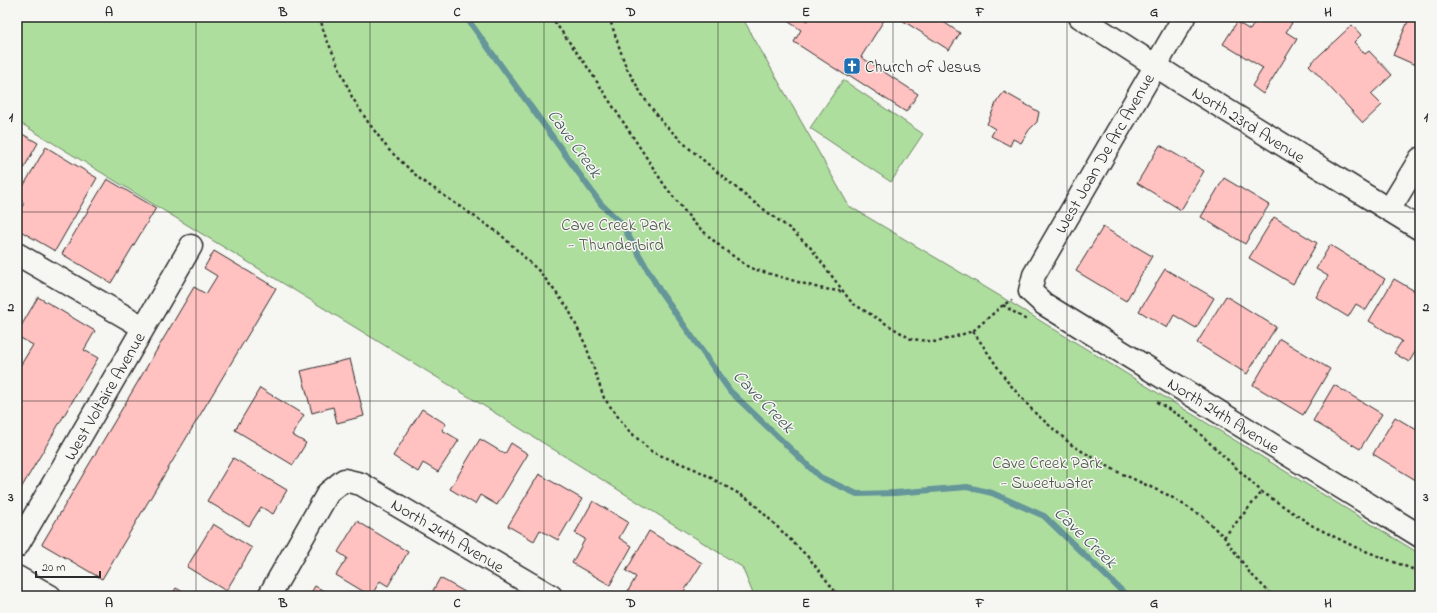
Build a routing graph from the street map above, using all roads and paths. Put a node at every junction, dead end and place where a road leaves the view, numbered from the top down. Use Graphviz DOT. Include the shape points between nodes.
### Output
graph roads {
  1 [pos="320,17"];
  2 [pos="551,17"];
  3 [pos="609,17"];
  4 [pos="1080,17"];
  5 [pos="1184,17"];
  6 [pos="1155,65"];
  7 [pos="1420,160"];
  8 [pos="1389,210"];
  9 [pos="1420,229"];
  10 [pos="191,246"];
  11 [pos="17,254"];
  12 [pos="1030,291"];
  13 [pos="844,292"];
  14 [pos="1003,305"];
  15 [pos="1030,322"];
  16 [pos="143,327"];
  17 [pos="973,331"];
  18 [pos="1156,401"];
  19 [pos="1262,492"];
  20 [pos="1420,536"];
  21 [pos="1224,537"];
  22 [pos="17,546"];
  23 [pos="1420,572"];
  24 [pos="17,577"];
  25 [pos="50,596"];
  26 [pos="269,596"];
  27 [pos="551,596"];
  28 [pos="836,596"];
  29 [pos="1273,596"];
  1 -- 28 [label="path" via="324,34 352,97 389,150 420,179 500,234 540,272 568,308 586,346 604,398 627,429 652,452 697,470 750,500 809,558"];
  2 -- 13 [label="path" via="586,65 665,186 694,224 750,268 819,288"];
  3 -- 13 [label="path" via="626,67 644,98 664,124 747,197 790,228 810,247"];
  4 -- 6 [label="street, North 23rd Avenue"];
  5 -- 6 [label="street, West Joan De Arc Avenue"];
  6 -- 8 [label="street, North 23rd Avenue"];
  6 -- 12 [label="street, West Joan De Arc Avenue" via="1034,275"];
  7 -- 8 [label="street"];
  8 -- 9 [label="street, North 23rd Avenue"];
  10 -- 16 [label="street, West Voltaire Avenue"];
  11 -- 16 [label="street"];
  12 -- 14 [label="path"];
  12 -- 20 [label="street, North 24th Avenue" via="1044,304"];
  13 -- 17 [label="path" via="852,303 911,340 937,342"];
  14 -- 15 [label="path"];
  14 -- 17 [label="path"];
  16 -- 22 [label="street, West Voltaire Avenue"];
  17 -- 21 [label="path" via="1007,381 1034,412 1073,446 1118,472 1168,495 1202,516"];
  18 -- 19 [label="path" via="1183,418"];
  19 -- 21 [label="path"];
  19 -- 23 [label="path" via="1313,526 1356,547"];
  21 -- 29 [label="path" via="1250,573"];
  24 -- 25 [label="street"];
  26 -- 27 [label="street, North 24th Avenue" via="328,493 344,480 361,484"];
}
